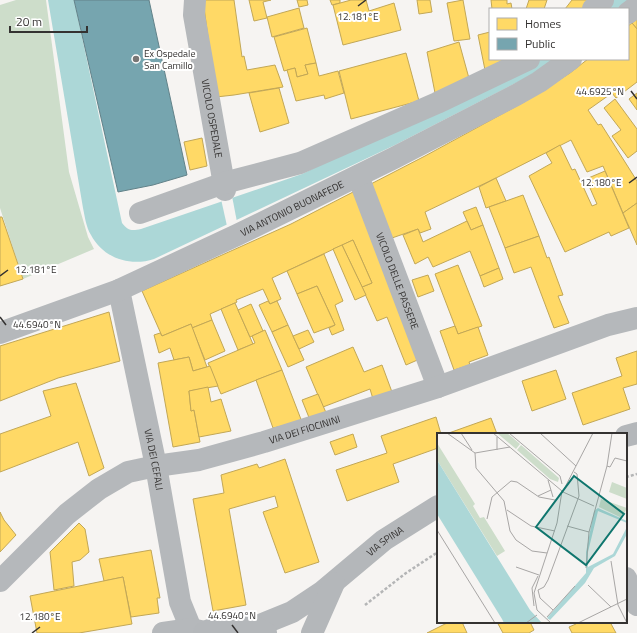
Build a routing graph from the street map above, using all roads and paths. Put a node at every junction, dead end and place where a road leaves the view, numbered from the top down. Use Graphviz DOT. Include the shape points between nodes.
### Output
graph roads {
  1 [pos="195,0"];
  2 [pos="603,0"];
  3 [pos="637,6"];
  4 [pos="594,8"];
  5 [pos="629,12"];
  6 [pos="526,60"];
  7 [pos="570,60"];
  8 [pos="387,142"];
  9 [pos="358,176"];
  10 [pos="225,186"];
  11 [pos="140,213"];
  12 [pos="119,290"];
  13 [pos="637,318"];
  14 [pos="0,333"];
  15 [pos="438,386"];
  16 [pos="637,433"];
  17 [pos="627,436"];
  18 [pos="156,466"];
  19 [pos="637,474"];
  20 [pos="627,477"];
  21 [pos="437,507"];
  22 [pos="437,553"];
  23 [pos="627,580"];
  24 [pos="0,581"];
  25 [pos="335,581"];
  26 [pos="365,605"];
  27 [pos="637,605"];
  28 [pos="260,630"];
  29 [pos="200,631"];
  30 [pos="163,633"];
  31 [pos="312,633"];
  1 -- 10 [label="street, VICOLO OSPEDALE" via="194,15"];
  2 -- 4 [label="street"];
  3 -- 5 [label="street"];
  6 -- 8 [label="street, VIA ANTONIO BUONAFEDE" via="437,103"];
  7 -- 8 [label="street, VIA ANTONIO BUONAFEDE" via="539,82"];
  8 -- 9 [label="street, VIA ANTONIO BUONAFEDE"];
  8 -- 10 [label="street, VIA ANTONIO BUONAFEDE" via="300,163"];
  9 -- 12 [label="street, VIA ANTONIO BUONAFEDE" via="235,231"];
  9 -- 15 [label="street, VICOLO DELLE PASSERE"];
  10 -- 11 [label="street, VIA ANTONIO BUONAFEDE"];
  12 -- 14 [label="street, VIA ANTONIO BUONAFEDE"];
  12 -- 18 [label="street, VIA DEI CEFALI"];
  13 -- 15 [label="street, VIA DEI FIOCININI" via="608,325"];
  15 -- 18 [label="street, VIA DEI FIOCININI" via="264,442 199,460"];
  16 -- 17 [label="street"];
  18 -- 24 [label="street, VIA DEI FIOCININI" via="128,472 99,489 67,514"];
  18 -- 29 [label="street, VIA DEI CEFALI" via="180,602"];
  19 -- 20 [label="path"];
  21 -- 25 [label="street, VIA SPINA" via="384,540"];
  22 -- 26 [label="path"];
  23 -- 27 [label="street"];
  25 -- 28 [label="street, VIA SPINA" via="292,612"];
  25 -- 31 [label="street, VIA SPINA"];
  28 -- 29 [label="street" via="234,624"];
  29 -- 30 [label="street"];
}
